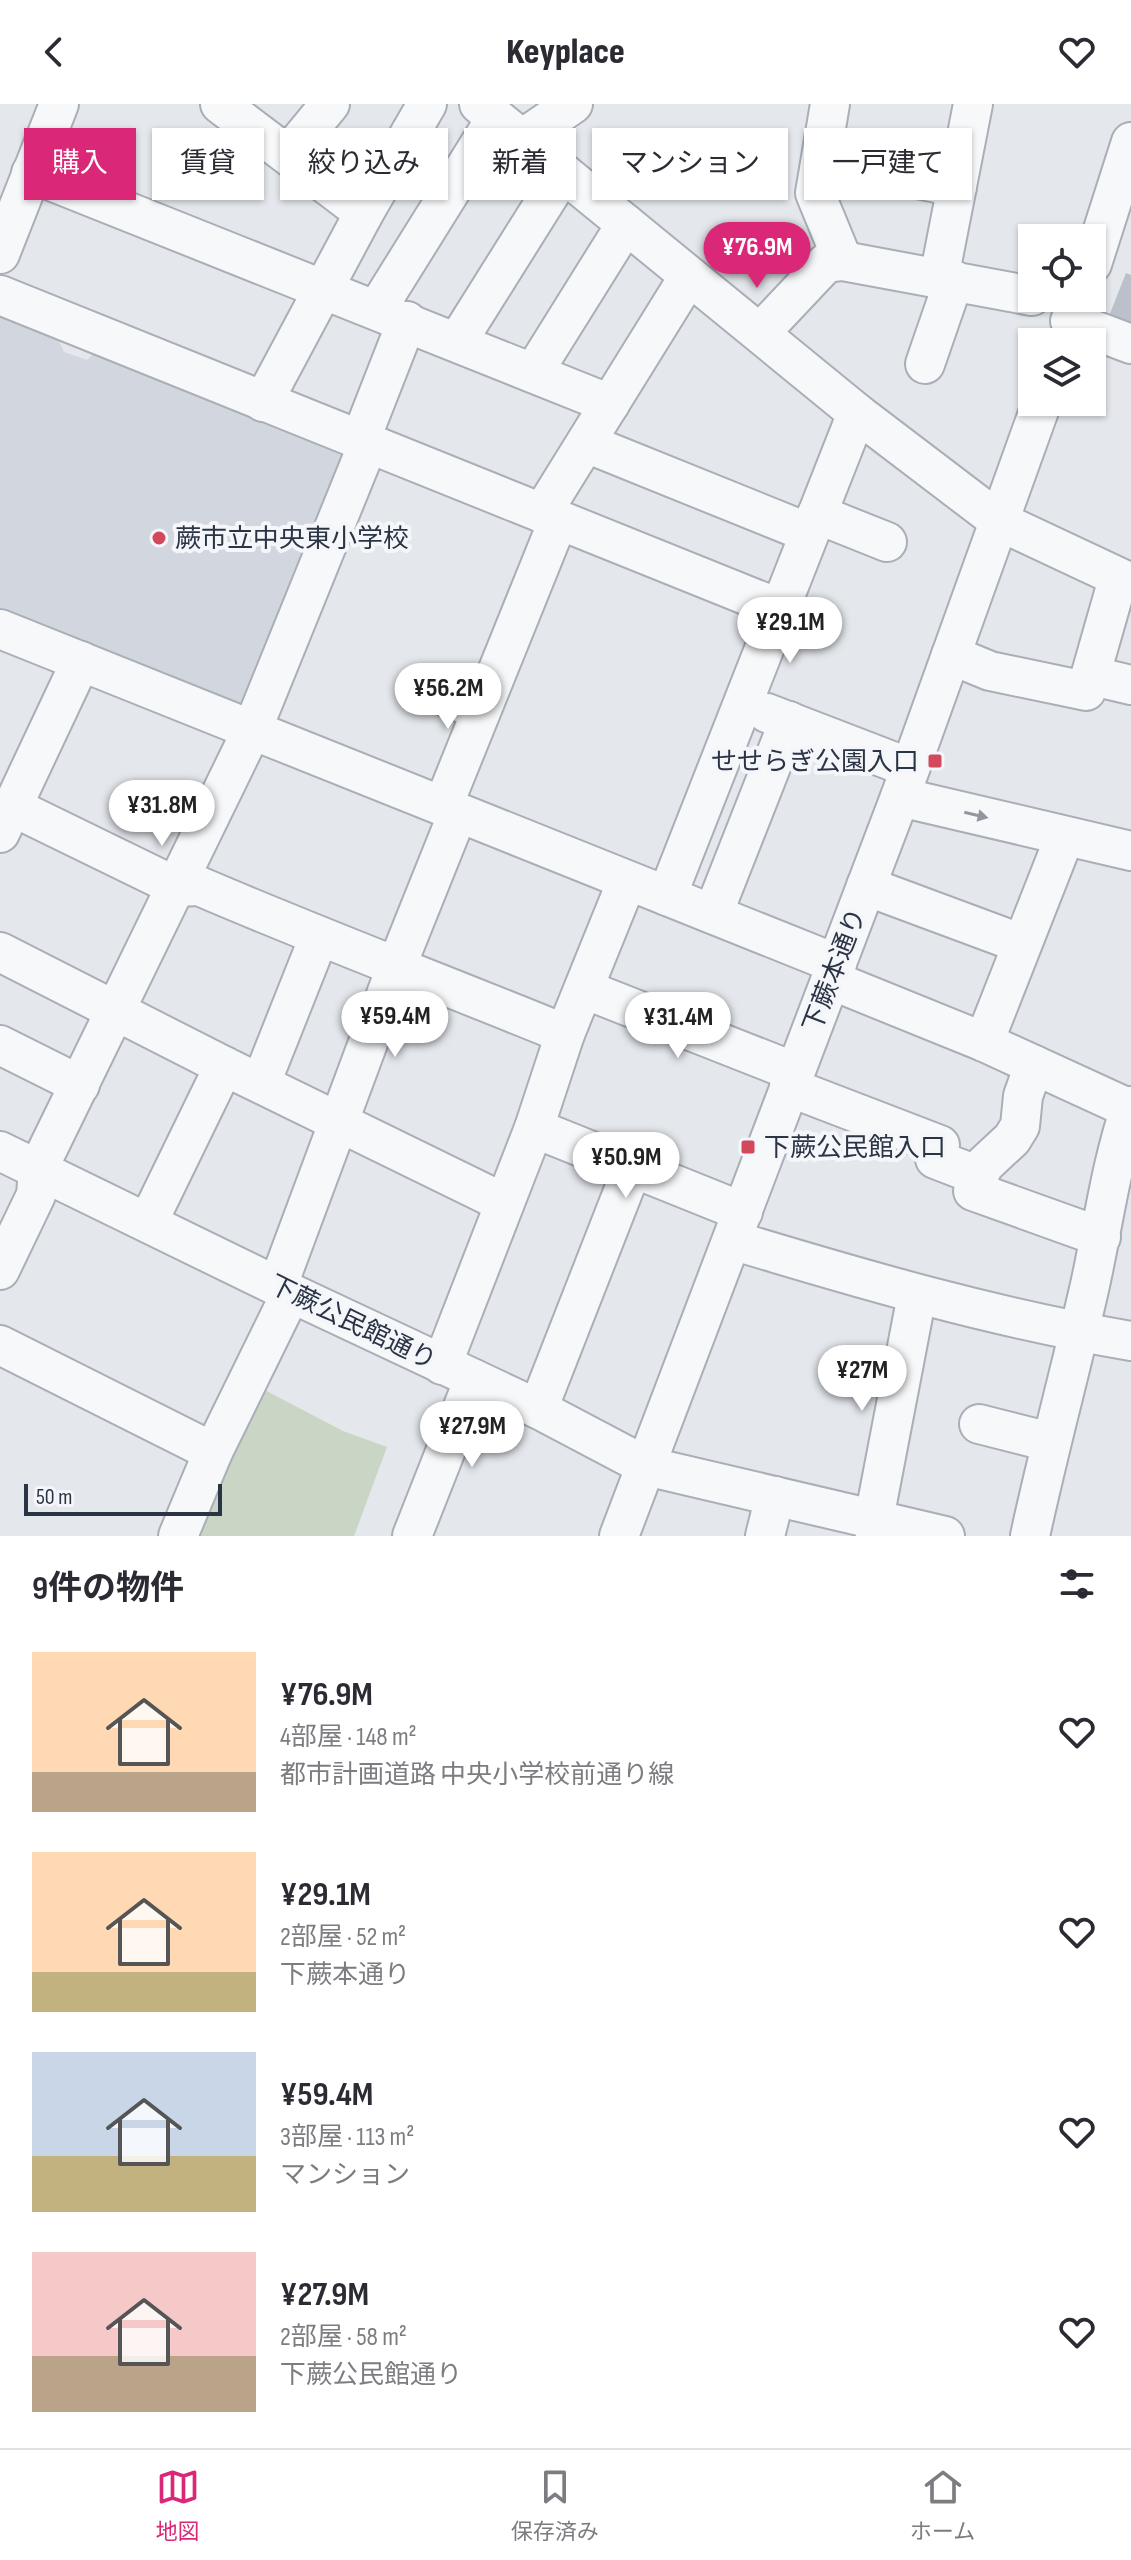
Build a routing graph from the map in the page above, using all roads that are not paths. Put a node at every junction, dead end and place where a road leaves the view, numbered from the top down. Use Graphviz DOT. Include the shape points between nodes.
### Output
graph roads {
  1 [pos="59,104"];
  2 [pos="220,104"];
  3 [pos="330,104"];
  4 [pos="427,104"];
  5 [pos="573,104"];
  6 [pos="830,104"];
  7 [pos="973,104"];
  8 [pos="499,120"];
  9 [pos="49,128"];
  10 [pos="310,128"];
  11 [pos="968,128"];
  12 [pos="1131,142"];
  13 [pos="280,149"];
  14 [pos="576,184"];
  15 [pos="24,191"];
  16 [pos="100,200"];
  17 [pos="347,200"];
  18 [pos="546,200"];
  19 [pos="956,200"];
  20 [pos="364,213"];
  21 [pos="626,224"];
  22 [pos="1109,249"];
  23 [pos="0,254"];
  24 [pos="843,261"];
  25 [pos="689,276"];
  26 [pos="947,279"];
  27 [pos="324,288"];
  28 [pos="1018,293"];
  29 [pos="0,295"];
  30 [pos="1066,313"];
  31 [pos="392,315"];
  32 [pos="761,332"];
  33 [pos="457,342"];
  34 [pos="1131,344"];
  35 [pos="925,364"];
  36 [pos="533,373"];
  37 [pos="263,402"];
  38 [pos="610,404"];
  39 [pos="857,413"];
  40 [pos="1037,416"];
  41 [pos="364,443"];
  42 [pos="586,443"];
  43 [pos="550,517"];
  44 [pos="999,521"];
  45 [pos="813,523"];
  46 [pos="887,542"];
  47 [pos="1124,581"];
  48 [pos="778,608"];
  49 [pos="0,629"];
  50 [pos="951,655"];
  51 [pos="81,661"];
  52 [pos="1093,676"];
  53 [pos="1131,685"];
  54 [pos="440,694"];
  55 [pos="742,704"];
  56 [pos="481,711"];
  57 [pos="789,721"];
  58 [pos="252,730"];
  59 [pos="905,782"];
  60 [pos="450,809"];
  61 [pos="7,820"];
  62 [pos="1065,836"];
  63 [pos="1131,851"];
  64 [pos="627,881"];
  65 [pos="866,886"];
  66 [pos="177,887"];
  67 [pos="667,896"];
  68 [pos="713,914"];
  69 [pos="319,937"];
  70 [pos="1022,944"];
  71 [pos="0,952"];
  72 [pos="397,965"];
  73 [pos="834,972"];
  74 [pos="584,989"];
  75 [pos="116,1012"];
  76 [pos="565,1034"];
  77 [pos="984,1042"];
  78 [pos="0,1045"];
  79 [pos="1034,1065"];
  80 [pos="224,1066"];
  81 [pos="792,1080"];
  82 [pos="261,1083"];
  83 [pos="80,1085"];
  84 [pos="1130,1107"];
  85 [pos="338,1121"];
  86 [pos="534,1128"];
  87 [pos="0,1151"];
  88 [pos="1124,1158"];
  89 [pos="38,1169"];
  90 [pos="632,1169"];
  91 [pos="979,1176"];
  92 [pos="504,1203"];
  93 [pos="148,1222"];
  94 [pos="738,1226"];
  95 [pos="1110,1244"];
  96 [pos="0,1270"];
  97 [pos="284,1289"];
  98 [pos="917,1295"];
  99 [pos="1079,1332"];
  100 [pos="1131,1341"];
  101 [pos="0,1345"];
  102 [pos="458,1372"];
  103 [pos="538,1409"];
  104 [pos="979,1424"];
  105 [pos="1050,1442"];
  106 [pos="213,1452"];
  107 [pos="646,1466"];
  108 [pos="775,1496"];
  109 [pos="874,1528"];
  110 [pos="178,1536"];
  111 [pos="412,1536"];
  112 [pos="619,1536"];
  113 [pos="765,1536"];
  114 [pos="945,1536"];
  115 [pos="1030,1536"];
  1 -- 9 [label="street"];
  2 -- 13 [label="street"];
  3 -- 10 [label="street"];
  4 -- 20 [label="street"];
  5 -- 8 [label="street"];
  6 -- 24 [label="street" via="815,193"];
  7 -- 11 [label="street"];
  8 -- 31 [label="street"];
  12 -- 22 [label="street"];
  14 -- 21 [label="street"];
  15 -- 23 [label="street"];
  16 -- 27 [label="street"];
  17 -- 20 [label="street"];
  18 -- 33 [label="street"];
  19 -- 26 [label="street"];
  20 -- 27 [label="street"];
  21 -- 25 [label="street"];
  21 -- 36 [label="street"];
  24 -- 26 [label="street"];
  24 -- 32 [label="street" via="826,263"];
  25 -- 32 [label="street"];
  25 -- 38 [label="street"];
  26 -- 28 [label="street"];
  26 -- 35 [label="street"];
  27 -- 31 [label="street"];
  27 -- 37 [label="street"];
  29 -- 37 [label="street"];
  30 -- 34 [label="street"];
  31 -- 33 [label="street"];
  31 -- 41 [label="street"];
  32 -- 39 [label="street"];
  33 -- 36 [label="street"];
  36 -- 38 [label="street"];
  37 -- 41 [label="street"];
  38 -- 42 [label="street"];
  39 -- 44 [label="street"];
  39 -- 45 [label="street"];
  40 -- 44 [label="street, 下蕨本通り"];
  41 -- 43 [label="street"];
  41 -- 58 [label="street"];
  42 -- 43 [label="street"];
  42 -- 45 [label="street"];
  43 -- 48 [label="street"];
  43 -- 56 [label="street"];
  44 -- 47 [label="street"];
  44 -- 50 [label="street, 下蕨本通り"];
  45 -- 46 [label="street"];
  45 -- 48 [label="street"];
  47 -- 52 [label="street"];
  48 -- 55 [label="street"];
  49 -- 51 [label="street"];
  50 -- 52 [label="street" via="990,671 1086,691"];
  50 -- 59 [label="street, 下蕨本通り"];
  51 -- 58 [label="street"];
  51 -- 61 [label="street"];
  52 -- 53 [label="street"];
  54 -- 56 [label="street"];
  55 -- 57 [label="street"];
  55 -- 67 [label="street"];
  56 -- 60 [label="street"];
  57 -- 59 [label="street"];
  57 -- 68 [label="street"];
  58 -- 60 [label="street"];
  58 -- 66 [label="street"];
  59 -- 62 [label="street, one-way"];
  59 -- 65 [label="street, 下蕨本通り"];
  60 -- 64 [label="street"];
  60 -- 72 [label="street"];
  61 -- 66 [label="street"];
  62 -- 63 [label="street"];
  62 -- 70 [label="street"];
  64 -- 67 [label="street"];
  64 -- 74 [label="street"];
  65 -- 70 [label="street"];
  65 -- 73 [label="street, 下蕨本通り"];
  66 -- 69 [label="street" via="199,886"];
  66 -- 75 [label="street"];
  67 -- 68 [label="street"];
  68 -- 73 [label="street"];
  69 -- 72 [label="street"];
  69 -- 82 [label="street"];
  70 -- 77 [label="street"];
  71 -- 75 [label="street"];
  72 -- 76 [label="street"];
  72 -- 85 [label="street"];
  73 -- 77 [label="street"];
  73 -- 81 [label="street, 下蕨本通り"];
  74 -- 76 [label="street"];
  74 -- 81 [label="street"];
  75 -- 80 [label="street"];
  75 -- 83 [label="street"];
  76 -- 86 [label="street"];
  77 -- 79 [label="street"];
  78 -- 83 [label="street"];
  79 -- 84 [label="street"];
  79 -- 91 [label="street" via="1020,1126"];
  80 -- 82 [label="street"];
  80 -- 93 [label="street"];
  81 -- 91 [label="street" via="940,1145 935,1159"];
  81 -- 94 [label="street, 下蕨本通り"];
  82 -- 85 [label="street"];
  83 -- 89 [label="street"];
  84 -- 88 [label="street"];
  85 -- 92 [label="street"];
  85 -- 97 [label="street"];
  86 -- 90 [label="street"];
  86 -- 92 [label="street"];
  87 -- 89 [label="street, 下蕨公民館通り"];
  88 -- 95 [label="street"];
  89 -- 93 [label="street, 下蕨公民館通り"];
  89 -- 96 [label="street" via="36,1195"];
  90 -- 94 [label="street"];
  90 -- 103 [label="street"];
  91 -- 95 [label="street" via="973,1191"];
  92 -- 102 [label="street"];
  93 -- 97 [label="street, 下蕨公民館通り"];
  94 -- 98 [label="street"];
  94 -- 107 [label="street, 下蕨本通り"];
  95 -- 99 [label="street"];
  97 -- 102 [label="street, 下蕨公民館通り"];
  97 -- 106 [label="street"];
  98 -- 99 [label="street"];
  98 -- 109 [label="street"];
  99 -- 100 [label="street"];
  99 -- 105 [label="street"];
  101 -- 106 [label="street"];
  102 -- 103 [label="street, 下蕨公民館通り"];
  102 -- 111 [label="street"];
  103 -- 107 [label="street, 下蕨公民館通り"];
  104 -- 105 [label="street"];
  105 -- 115 [label="street"];
  106 -- 110 [label="street"];
  107 -- 108 [label="street, 下蕨公民館通り"];
  107 -- 112 [label="street, 下蕨本通り"];
  108 -- 109 [label="street, 下蕨公民館通り"];
  108 -- 113 [label="street"];
  109 -- 114 [label="street, 下蕨公民館通り"];
}
